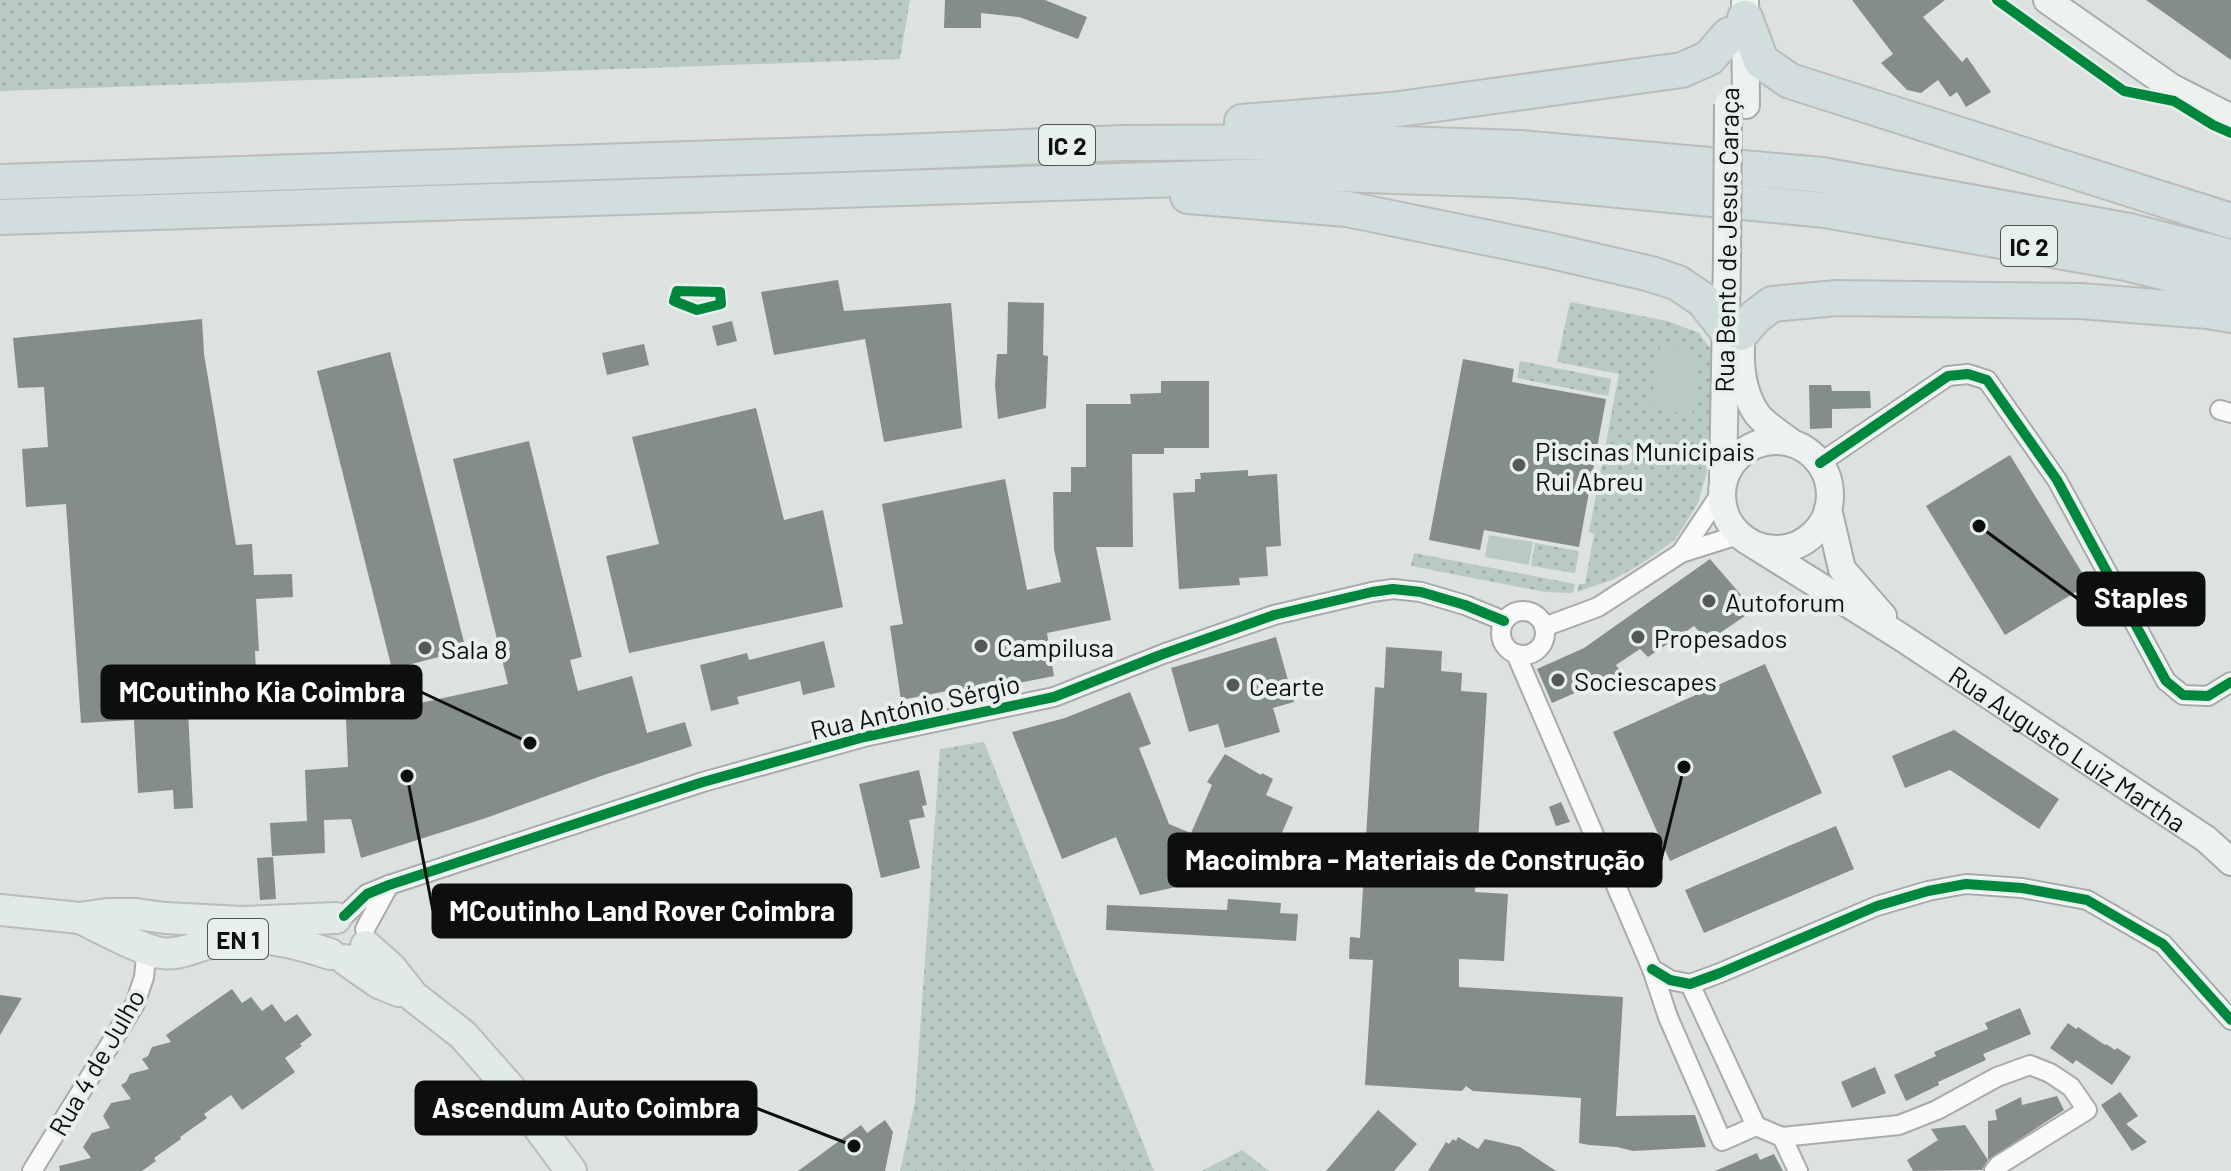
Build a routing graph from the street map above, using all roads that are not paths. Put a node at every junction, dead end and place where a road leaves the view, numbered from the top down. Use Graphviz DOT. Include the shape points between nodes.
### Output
graph roads {
  1 [pos="2047,0"];
  2 [pos="1737,13"];
  3 [pos="2231,118"];
  4 [pos="1122,143"];
  5 [pos="1093,181"];
  6 [pos="0,182"];
  7 [pos="0,217"];
  8 [pos="2231,221"];
  9 [pos="2231,257"];
  10 [pos="2231,289"];
  11 [pos="2231,315"];
  12 [pos="1734,331"];
  13 [pos="1792,443"];
  14 [pos="1820,463"];
  15 [pos="1722,487"];
  16 [pos="1828,509"];
  17 [pos="1746,540"];
  18 [pos="1681,553"];
  19 [pos="1504,621"];
  20 [pos="1544,627"];
  21 [pos="1901,637"];
  22 [pos="1516,654"];
  23 [pos="2231,682"];
  24 [pos="2231,862"];
  25 [pos="0,910"];
  26 [pos="80,918"];
  27 [pos="165,918"];
  28 [pos="348,937"];
  29 [pos="147,948"];
  30 [pos="1652,969"];
  31 [pos="1690,984"];
  32 [pos="2231,1020"];
  33 [pos="1756,1126"];
  34 [pos="1782,1137"];
  35 [pos="32,1171"];
  36 [pos="571,1171"];
  37 [pos="1798,1171"];
  38 [pos="1994,1171"];
  1 -- 3 [label="main road" via="2171,87"];
  2 -- 4 [label="highway" via="1709,58 1682,70 1392,110 1213,125"];
  2 -- 8 [label="highway" via="1761,61 1790,81"];
  2 -- 12 [label="main road, Rua Bento de Jesus Caraça, bridge"];
  4 -- 6 [label="highway, IC 2"];
  4 -- 9 [label="highway, IC 2" via="1520,148 1822,175 2129,231"];
  5 -- 7 [label="highway, IC 2"];
  5 -- 10 [label="highway, IC 2" via="1336,174 1514,180 1825,210 2126,263"];
  5 -- 12 [label="highway" via="1194,197 1347,209 1566,254 1678,283"];
  11 -- 12 [label="highway" via="2080,301 1837,298 1772,304"];
  12 -- 13 [label="main road, Rua Bento de Jesus Caraça" via="1745,390 1758,416"];
  12 -- 15 [label="main road, Rua Bento de Jesus Caraça"];
  13 -- 14 [label="main road"];
  13 -- 15 [label="main road" via="1757,444 1742,452"];
  14 -- 16 [label="main road" via="1830,493"];
  14 -- 23 [label="street" via="1948,376 1968,374 1987,380 2057,480 2166,681 2183,695 2208,696"];
  15 -- 17 [label="main road" via="1725,516"];
  15 -- 18 [label="street"];
  16 -- 17 [label="main road" via="1821,526 1791,548 1772,550"];
  16 -- 21 [label="main road, Rua Augusto Luiz Martha" via="1842,569"];
  17 -- 18 [label="street"];
  17 -- 21 [label="main road, Rua Augusto Luiz Martha"];
  18 -- 20 [label="street" via="1598,607"];
  19 -- 20 [label="street" via="1511,614 1531,612"];
  19 -- 22 [label="street" via="1502,640"];
  19 -- 28 [label="street, Rua António Sérgio" via="1421,592 1393,589 1274,615 1054,697 864,737 703,782 389,885"];
  20 -- 22 [label="street" via="1538,649"];
  21 -- 24 [label="main road, Rua Augusto Luiz Martha" via="2206,839"];
  22 -- 30 [label="street"];
  25 -- 26 [label="main road, EN 1"];
  26 -- 27 [label="main road, EN 1"];
  26 -- 29 [label="main road, EN 1"];
  27 -- 28 [label="main road, EN 1"];
  27 -- 29 [label="main road" via="150,926"];
  28 -- 29 [label="main road, EN 1" via="295,942 258,937 162,954"];
  28 -- 36 [label="main road, EN 1" via="379,983 413,996 463,1035"];
  29 -- 35 [label="street, Rua 4 de Julho" via="135,1004"];
  30 -- 31 [label="street"];
  30 -- 33 [label="street" via="1722,1141"];
  31 -- 32 [label="street" via="1877,906 1966,884 2087,900 2163,944"];
  31 -- 33 [label="street"];
  33 -- 34 [label="street"];
  34 -- 37 [label="street"];
  34 -- 38 [label="street" via="1899,1125 2030,1065 2071,1087 2087,1110"];
}
